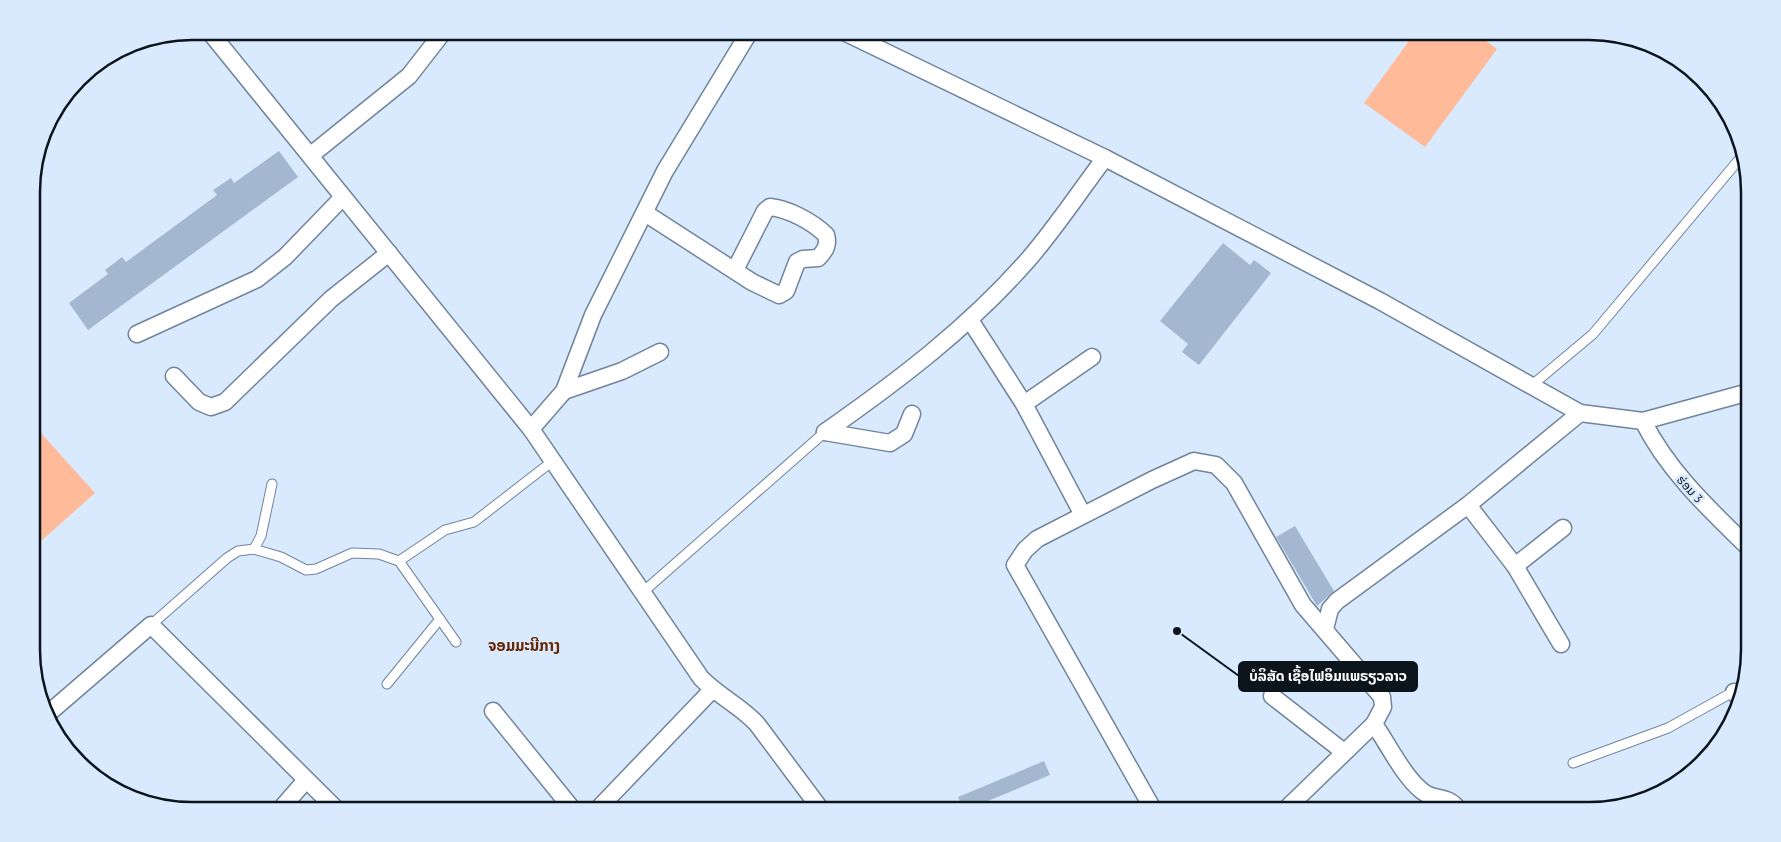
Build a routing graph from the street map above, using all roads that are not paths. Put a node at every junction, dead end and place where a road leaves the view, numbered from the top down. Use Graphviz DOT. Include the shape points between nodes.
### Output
graph roads {
  1 [pos="216,40"];
  2 [pos="437,40"];
  3 [pos="745,40"];
  4 [pos="861,40"];
  5 [pos="311,155"];
  6 [pos="1105,158"];
  7 [pos="1738,161"];
  8 [pos="344,197"];
  9 [pos="645,213"];
  10 [pos="389,253"];
  11 [pos="735,270"];
  12 [pos="970,320"];
  13 [pos="137,334"];
  14 [pos="660,352"];
  15 [pos="1092,356"];
  16 [pos="174,376"];
  17 [pos="1531,386"];
  18 [pos="564,391"];
  19 [pos="1741,394"];
  20 [pos="1024,404"];
  21 [pos="1580,413"];
  22 [pos="912,414"];
  23 [pos="1642,421"];
  24 [pos="531,429"];
  25 [pos="825,432"];
  26 [pos="554,460"];
  27 [pos="272,484"];
  28 [pos="1468,505"];
  29 [pos="1083,515"];
  30 [pos="1563,528"];
  31 [pos="1741,540"];
  32 [pos="254,549"];
  33 [pos="399,561"];
  34 [pos="1515,566"];
  35 [pos="642,592"];
  36 [pos="440,619"];
  37 [pos="151,625"];
  38 [pos="1325,629"];
  39 [pos="456,642"];
  40 [pos="1561,644"];
  41 [pos="388,684"];
  42 [pos="712,690"];
  43 [pos="1272,696"];
  44 [pos="1734,696"];
  45 [pos="53,710"];
  46 [pos="493,711"];
  47 [pos="1374,724"];
  48 [pos="1344,752"];
  49 [pos="1574,763"];
  50 [pos="306,780"];
  51 [pos="288,802"];
  52 [pos="329,802"];
  53 [pos="567,802"];
  54 [pos="605,802"];
  55 [pos="815,802"];
  56 [pos="1149,802"];
  57 [pos="1293,802"];
  58 [pos="1450,802"];
  1 -- 5 [label="street"];
  2 -- 5 [label="street" via="410,76"];
  3 -- 9 [label="street" via="665,171"];
  4 -- 6 [label="street"];
  5 -- 8 [label="street"];
  6 -- 12 [label="street" via="1028,260"];
  6 -- 17 [label="street" via="1380,301"];
  7 -- 17 [label="lane" via="1593,334"];
  8 -- 10 [label="street"];
  8 -- 13 [label="street" via="285,257 257,279"];
  9 -- 11 [label="street"];
  9 -- 18 [label="street" via="594,315"];
  10 -- 16 [label="street" via="331,299 225,402 211,407 199,402"];
  10 -- 24 [label="street"];
  11 -- 11 [label="street" via="779,296 783,294 797,262 818,258 827,247 826,235 817,226 770,207"];
  12 -- 20 [label="street"];
  12 -- 25 [label="street" via="898,382"];
  14 -- 18 [label="street" via="622,372"];
  15 -- 20 [label="street"];
  17 -- 21 [label="street"];
  18 -- 24 [label="street"];
  19 -- 23 [label="street"];
  20 -- 29 [label="street"];
  21 -- 23 [label="street"];
  21 -- 28 [label="street"];
  22 -- 25 [label="street" via="904,434 890,443"];
  23 -- 31 [label="street, ຮ່ອມ 3" via="1676,474"];
  24 -- 26 [label="street"];
  25 -- 35 [label="lane"];
  26 -- 33 [label="lane" via="480,518 445,530"];
  26 -- 35 [label="street"];
  27 -- 32 [label="lane" via="261,536"];
  28 -- 34 [label="street"];
  28 -- 38 [label="street" via="1337,600 1330,609"];
  29 -- 38 [label="street" via="1194,461 1216,465 1234,482 1303,605"];
  29 -- 56 [label="street" via="1037,539 1015,565"];
  30 -- 34 [label="street"];
  32 -- 33 [label="lane" via="282,557 306,570 316,569 352,552 378,554"];
  32 -- 37 [label="lane" via="238,551 227,558"];
  33 -- 36 [label="lane"];
  34 -- 40 [label="street"];
  35 -- 42 [label="street"];
  36 -- 39 [label="lane"];
  36 -- 41 [label="lane"];
  37 -- 45 [label="street"];
  37 -- 50 [label="street"];
  38 -- 47 [label="street" via="1382,697 1383,707"];
  42 -- 54 [label="street"];
  42 -- 55 [label="street" via="748,714"];
  43 -- 48 [label="street"];
  44 -- 49 [label="lane" via="1668,728"];
  46 -- 53 [label="street"];
  47 -- 48 [label="street"];
  47 -- 58 [label="street" via="1422,792 1444,797"];
  48 -- 57 [label="street"];
  50 -- 51 [label="street"];
  50 -- 52 [label="street"];
}
